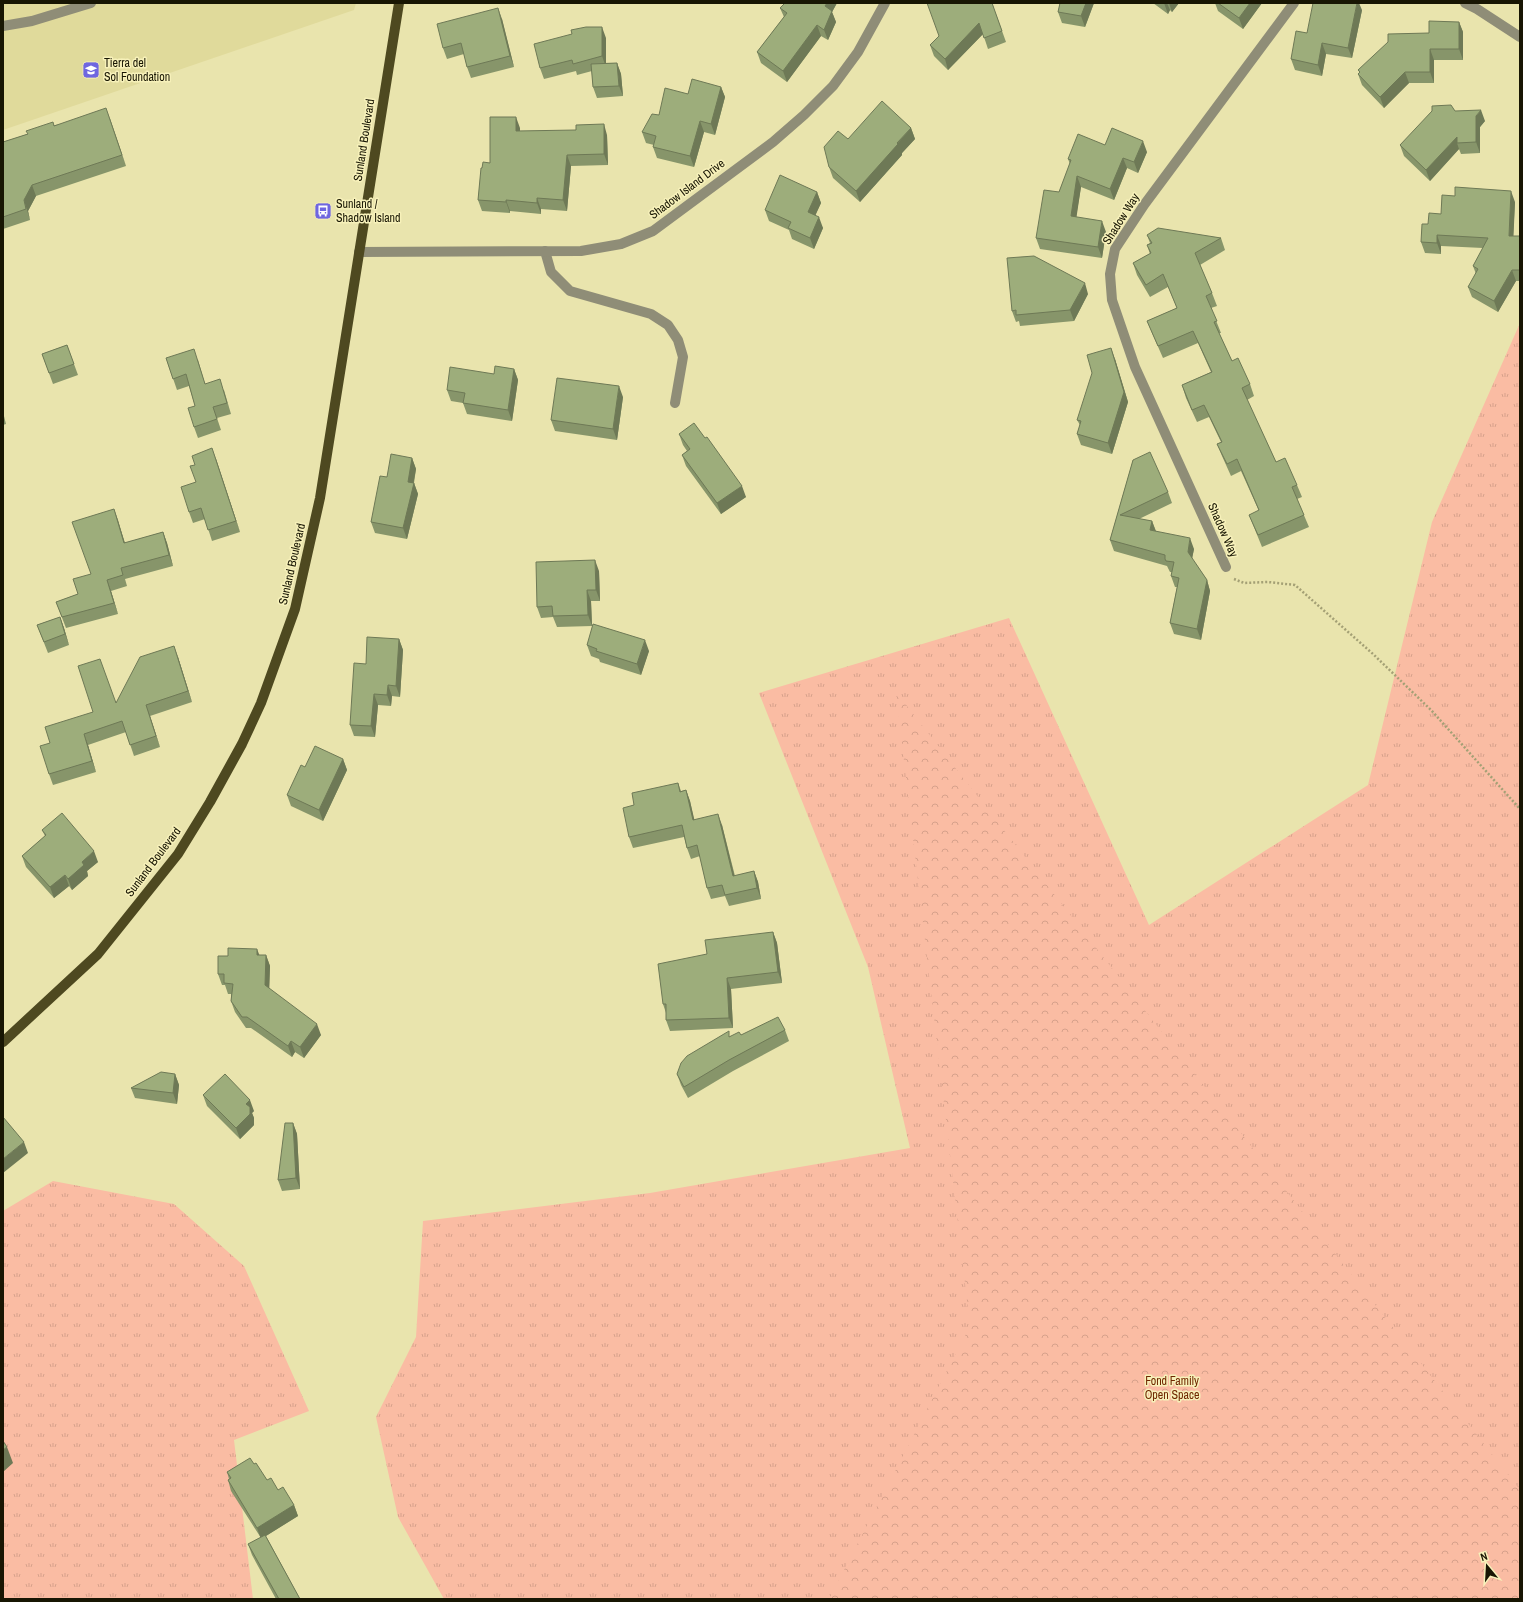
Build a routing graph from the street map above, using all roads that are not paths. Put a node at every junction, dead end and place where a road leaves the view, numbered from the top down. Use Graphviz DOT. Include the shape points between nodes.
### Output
graph roads {
  1 [pos="91,3"];
  2 [pos="399,3"];
  3 [pos="885,3"];
  4 [pos="1294,3"];
  5 [pos="1465,3"];
  6 [pos="3,26"];
  7 [pos="1520,37"];
  8 [pos="545,251"];
  9 [pos="358,252"];
  10 [pos="675,403"];
  11 [pos="1226,567"];
  12 [pos="3,1042"];
  1 -- 6 [label="street" via="32,21"];
  2 -- 9 [label="main road, Sunland Boulevard"];
  3 -- 8 [label="street, Shadow Island Drive" via="858,52 833,86 804,115 773,142 653,231 621,244 581,251"];
  4 -- 11 [label="street, Shadow Way" via="1144,205 1116,249 1110,274 1112,300 1135,367"];
  5 -- 7 [label="street" via="1477,8"];
  8 -- 9 [label="street, Shadow Island Drive"];
  8 -- 10 [label="street" via="551,272 570,291 651,314 668,325 678,340 683,357"];
  9 -- 12 [label="main road, Sunland Boulevard" via="320,498 295,609 261,703 242,744 178,854 98,954"];
}
